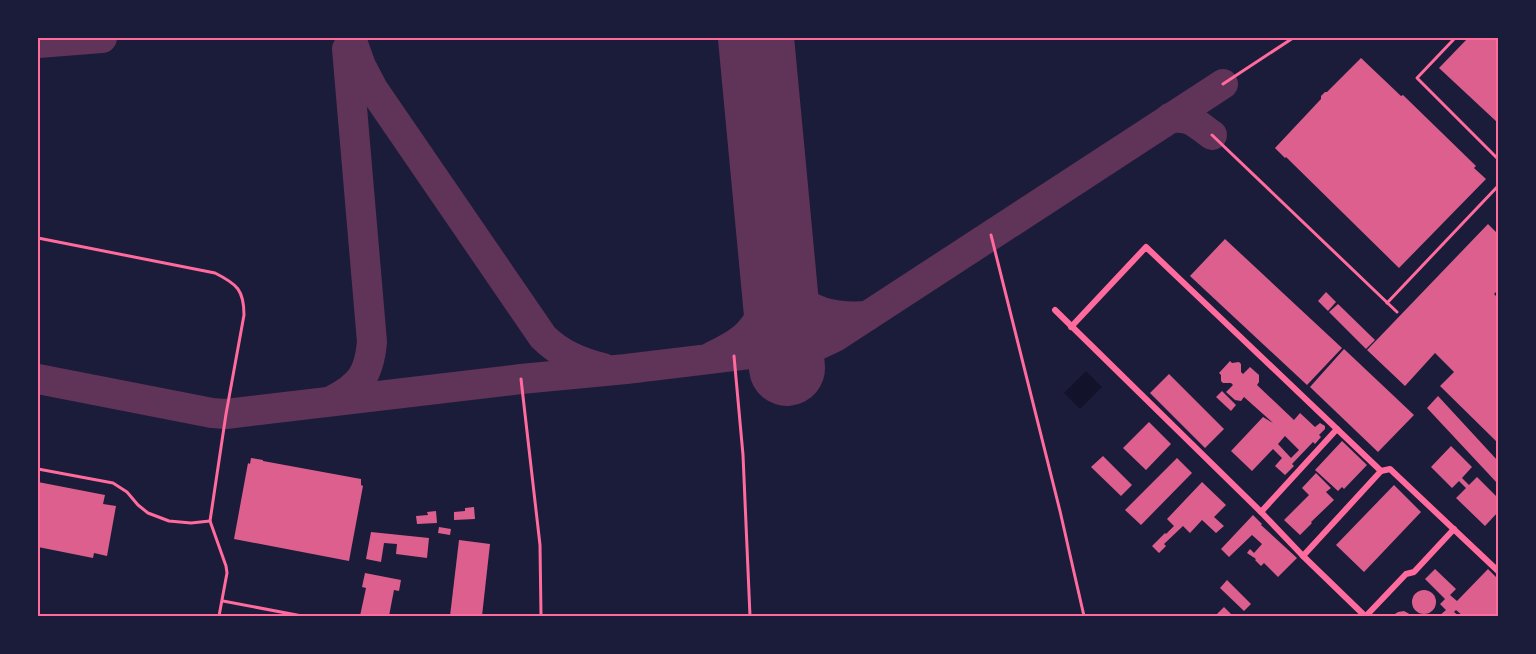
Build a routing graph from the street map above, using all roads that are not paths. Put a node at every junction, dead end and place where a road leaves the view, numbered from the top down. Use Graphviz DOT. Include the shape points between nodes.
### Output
graph roads {
  1 [pos="1293,38"];
  2 [pos="1455,38"];
  3 [pos="1223,84"];
  4 [pos="1212,135"];
  5 [pos="1498,159"];
  6 [pos="1498,186"];
  7 [pos="992,235"];
  8 [pos="38,238"];
  9 [pos="1387,303"];
  10 [pos="1055,310"];
  11 [pos="1396,312"];
  12 [pos="1071,327"];
  13 [pos="734,356"];
  14 [pos="521,379"];
  15 [pos="1337,429"];
  16 [pos="38,468"];
  17 [pos="1381,471"];
  18 [pos="1261,512"];
  19 [pos="210,521"];
  20 [pos="1454,529"];
  21 [pos="1303,556"];
  22 [pos="1498,571"];
  23 [pos="223,602"];
  24 [pos="1358,610"];
  25 [pos="219,616"];
  26 [pos="302,616"];
  27 [pos="541,616"];
  28 [pos="750,616"];
  29 [pos="1084,616"];
  30 [pos="1352,616"];
  31 [pos="1366,616"];
  1 -- 3 [label="lane"];
  2 -- 5 [label="lane" via="1417,78"];
  4 -- 9 [label="lane"];
  6 -- 9 [label="lane"];
  7 -- 29 [label="lane"];
  8 -- 19 [label="lane" via="215,273 239,290 244,315"];
  9 -- 11 [label="lane"];
  10 -- 12 [label="street"];
  12 -- 15 [label="street" via="1146,247"];
  12 -- 18 [label="street"];
  13 -- 28 [label="lane"];
  14 -- 27 [label="lane" via="540,545"];
  15 -- 17 [label="street"];
  15 -- 18 [label="street"];
  16 -- 19 [label="lane" via="113,483 148,513 169,521"];
  17 -- 20 [label="street" via="1390,469"];
  17 -- 21 [label="street"];
  18 -- 21 [label="street"];
  19 -- 23 [label="lane" via="226,566"];
  20 -- 22 [label="street"];
  20 -- 31 [label="street"];
  21 -- 24 [label="street"];
  23 -- 25 [label="lane"];
  23 -- 26 [label="lane"];
  24 -- 30 [label="street"];
  24 -- 31 [label="street"];
}
